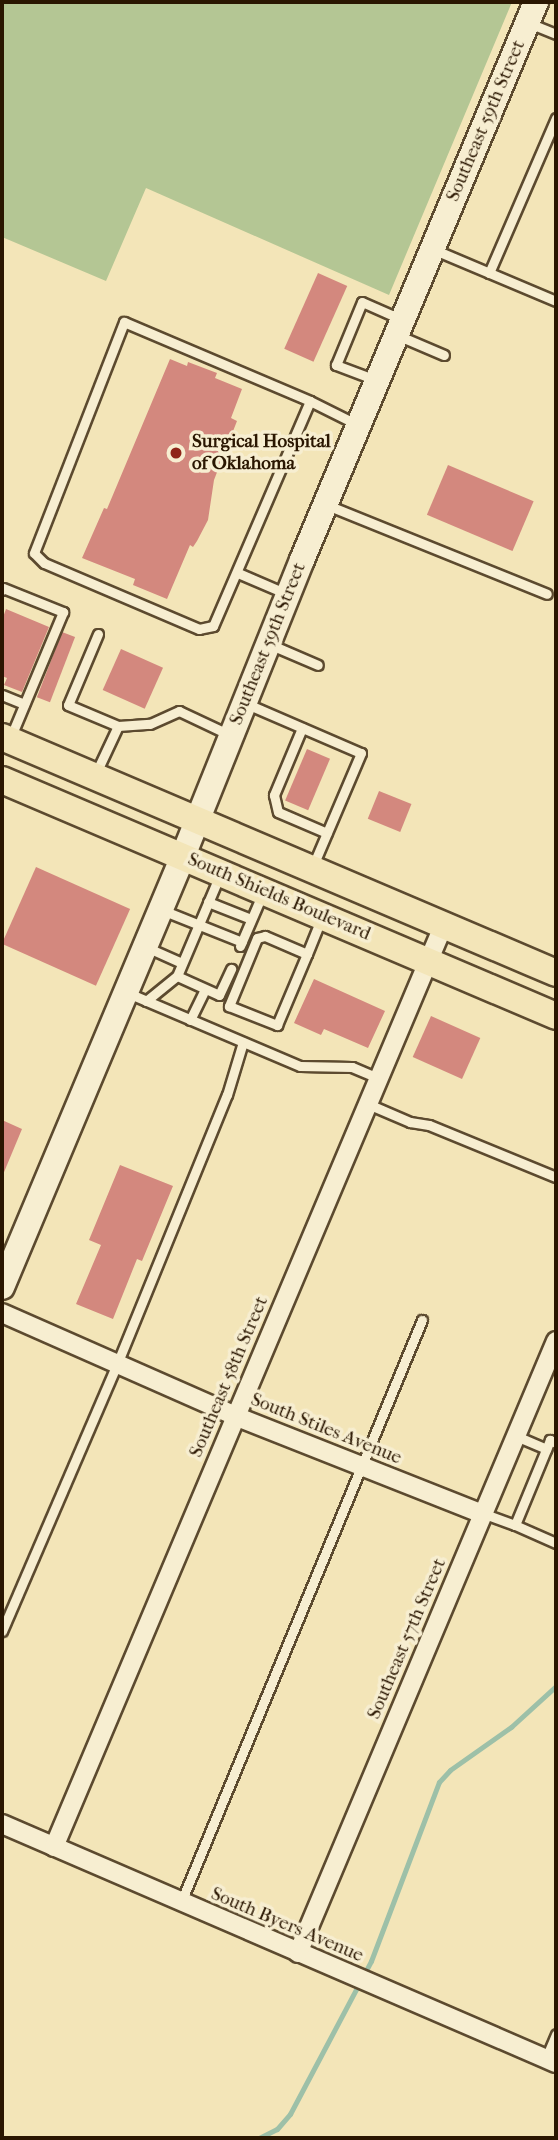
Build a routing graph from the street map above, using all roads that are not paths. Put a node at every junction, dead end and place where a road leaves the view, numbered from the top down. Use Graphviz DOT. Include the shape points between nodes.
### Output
graph roads {
  1 [pos="531,12"];
  2 [pos="556,34"];
  3 [pos="556,118"];
  4 [pos="432,249"];
  5 [pos="489,273"];
  6 [pos="556,300"];
  7 [pos="400,327"];
  8 [pos="444,355"];
  9 [pos="377,380"];
  10 [pos="310,401"];
  11 [pos="359,425"];
  12 [pos="326,504"];
  13 [pos="237,573"];
  14 [pos="2,590"];
  15 [pos="288,594"];
  16 [pos="547,594"];
  17 [pos="97,634"];
  18 [pos="269,644"];
  19 [pos="318,666"];
  20 [pos="2,695"];
  21 [pos="245,703"];
  22 [pos="24,704"];
  23 [pos="118,726"];
  24 [pos="302,728"];
  25 [pos="232,736"];
  26 [pos="6,738"];
  27 [pos="94,776"];
  28 [pos="2,779"];
  29 [pos="196,820"];
  30 [pos="327,833"];
  31 [pos="183,856"];
  32 [pos="312,868"];
  33 [pos="221,872"];
  34 [pos="264,891"];
  35 [pos="208,902"];
  36 [pos="161,909"];
  37 [pos="323,915"];
  38 [pos="251,919"];
  39 [pos="199,923"];
  40 [pos="444,925"];
  41 [pos="145,947"];
  42 [pos="307,954"];
  43 [pos="429,960"];
  44 [pos="183,963"];
  45 [pos="231,969"];
  46 [pos="556,973"];
  47 [pos="177,976"];
  48 [pos="205,989"];
  49 [pos="136,996"];
  50 [pos="556,1016"];
  51 [pos="190,1020"];
  52 [pos="243,1042"];
  53 [pos="379,1078"];
  54 [pos="368,1104"];
  55 [pos="556,1177"];
  56 [pos="2,1287"];
  57 [pos="2,1313"];
  58 [pos="422,1320"];
  59 [pos="556,1341"];
  60 [pos="117,1364"];
  61 [pos="235,1416"];
  62 [pos="516,1436"];
  63 [pos="556,1443"];
  64 [pos="546,1449"];
  65 [pos="362,1466"];
  66 [pos="482,1514"];
  67 [pos="515,1525"];
  68 [pos="556,1543"];
  69 [pos="2,1631"];
  70 [pos="2,1824"];
  71 [pos="54,1847"];
  72 [pos="181,1902"];
  73 [pos="298,1953"];
  74 [pos="556,2034"];
  75 [pos="551,2061"];
  1 -- 2 [label="lane"];
  1 -- 4 [label="main road, Southeast 59th Street"];
  3 -- 5 [label="lane"];
  4 -- 5 [label="lane"];
  4 -- 7 [label="main road, Southeast 59th Street"];
  5 -- 6 [label="lane"];
  7 -- 8 [label="lane"];
  7 -- 9 [label="main road, Southeast 59th Street"];
  7 -- 9 [label="lane" via="362,302 336,365"];
  9 -- 11 [label="main road, Southeast 59th Street"];
  10 -- 11 [label="lane"];
  10 -- 13 [label="lane"];
  10 -- 13 [label="lane" via="124,322 34,554 44,563 199,629 213,626"];
  11 -- 12 [label="main road, Southeast 59th Street"];
  12 -- 15 [label="main road, Southeast 59th Street"];
  12 -- 16 [label="lane"];
  13 -- 15 [label="lane"];
  14 -- 22 [label="lane" via="62,612"];
  15 -- 18 [label="main road, Southeast 59th Street"];
  17 -- 23 [label="lane" via="68,705"];
  18 -- 19 [label="lane"];
  18 -- 21 [label="main road, Southeast 59th Street"];
  20 -- 22 [label="lane"];
  21 -- 24 [label="lane"];
  21 -- 25 [label="main road, Southeast 59th Street"];
  22 -- 26 [label="lane"];
  23 -- 25 [label="lane" via="150,724 178,711"];
  23 -- 27 [label="lane"];
  24 -- 30 [label="lane" via="274,795 278,812"];
  24 -- 30 [label="lane" via="361,753"];
  25 -- 29 [label="main road, Southeast 59th Street"];
  26 -- 27 [label="main road, South Shields Boulevard"];
  27 -- 29 [label="main road, South Shields Boulevard"];
  28 -- 31 [label="main road, South Shields Boulevard"];
  29 -- 31 [label="main road, Southeast 59th Street"];
  29 -- 32 [label="main road, South Shields Boulevard"];
  30 -- 32 [label="lane"];
  31 -- 33 [label="main road, South Shields Boulevard"];
  31 -- 36 [label="main road, Southeast 59th Street"];
  32 -- 40 [label="main road, South Shields Boulevard"];
  33 -- 34 [label="main road, South Shields Boulevard"];
  33 -- 35 [label="lane"];
  34 -- 37 [label="main road, South Shields Boulevard"];
  34 -- 38 [label="lane"];
  35 -- 38 [label="lane"];
  35 -- 39 [label="lane"];
  36 -- 39 [label="lane"];
  36 -- 41 [label="main road, Southeast 59th Street"];
  37 -- 42 [label="lane"];
  37 -- 43 [label="main road, South Shields Boulevard"];
  38 -- 39 [label="lane" via="241,944"];
  39 -- 44 [label="lane"];
  40 -- 43 [label="street, Southeast 58th Street"];
  40 -- 46 [label="main road, South Shields Boulevard"];
  41 -- 44 [label="lane"];
  41 -- 49 [label="main road, Southeast 59th Street"];
  42 -- 42 [label="lane" via="276,1026 229,1006 257,938 265,936"];
  43 -- 50 [label="main road, South Shields Boulevard"];
  43 -- 53 [label="street, Southeast 58th Street"];
  44 -- 47 [label="lane"];
  45 -- 48 [label="lane" via="219,995"];
  47 -- 48 [label="lane"];
  47 -- 49 [label="lane"];
  48 -- 51 [label="lane"];
  49 -- 51 [label="lane"];
  49 -- 56 [label="main road, Southeast 59th Street"];
  51 -- 52 [label="lane"];
  52 -- 53 [label="lane" via="300,1066 352,1068"];
  52 -- 60 [label="lane" via="227,1095"];
  53 -- 54 [label="street, Southeast 58th Street"];
  54 -- 55 [label="lane"];
  54 -- 61 [label="street, Southeast 58th Street"];
  57 -- 60 [label="street, South Stiles Avenue"];
  58 -- 65 [label="lane"];
  59 -- 62 [label="street, Southeast 57th Street"];
  60 -- 61 [label="street, South Stiles Avenue"];
  60 -- 69 [label="lane"];
  61 -- 65 [label="street, South Stiles Avenue"];
  61 -- 71 [label="street, Southeast 58th Street"];
  62 -- 64 [label="lane"];
  62 -- 66 [label="street, Southeast 57th Street"];
  63 -- 64 [label="lane" via="550,1440"];
  64 -- 67 [label="lane"];
  65 -- 66 [label="street, South Stiles Avenue"];
  65 -- 72 [label="lane"];
  66 -- 67 [label="lane"];
  66 -- 73 [label="street, Southeast 57th Street"];
  67 -- 68 [label="lane"];
  70 -- 71 [label="street, South Byers Avenue"];
  71 -- 72 [label="street, South Byers Avenue"];
  72 -- 73 [label="street, South Byers Avenue"];
  73 -- 75 [label="street, South Byers Avenue"];
  74 -- 75 [label="lane"];
}
